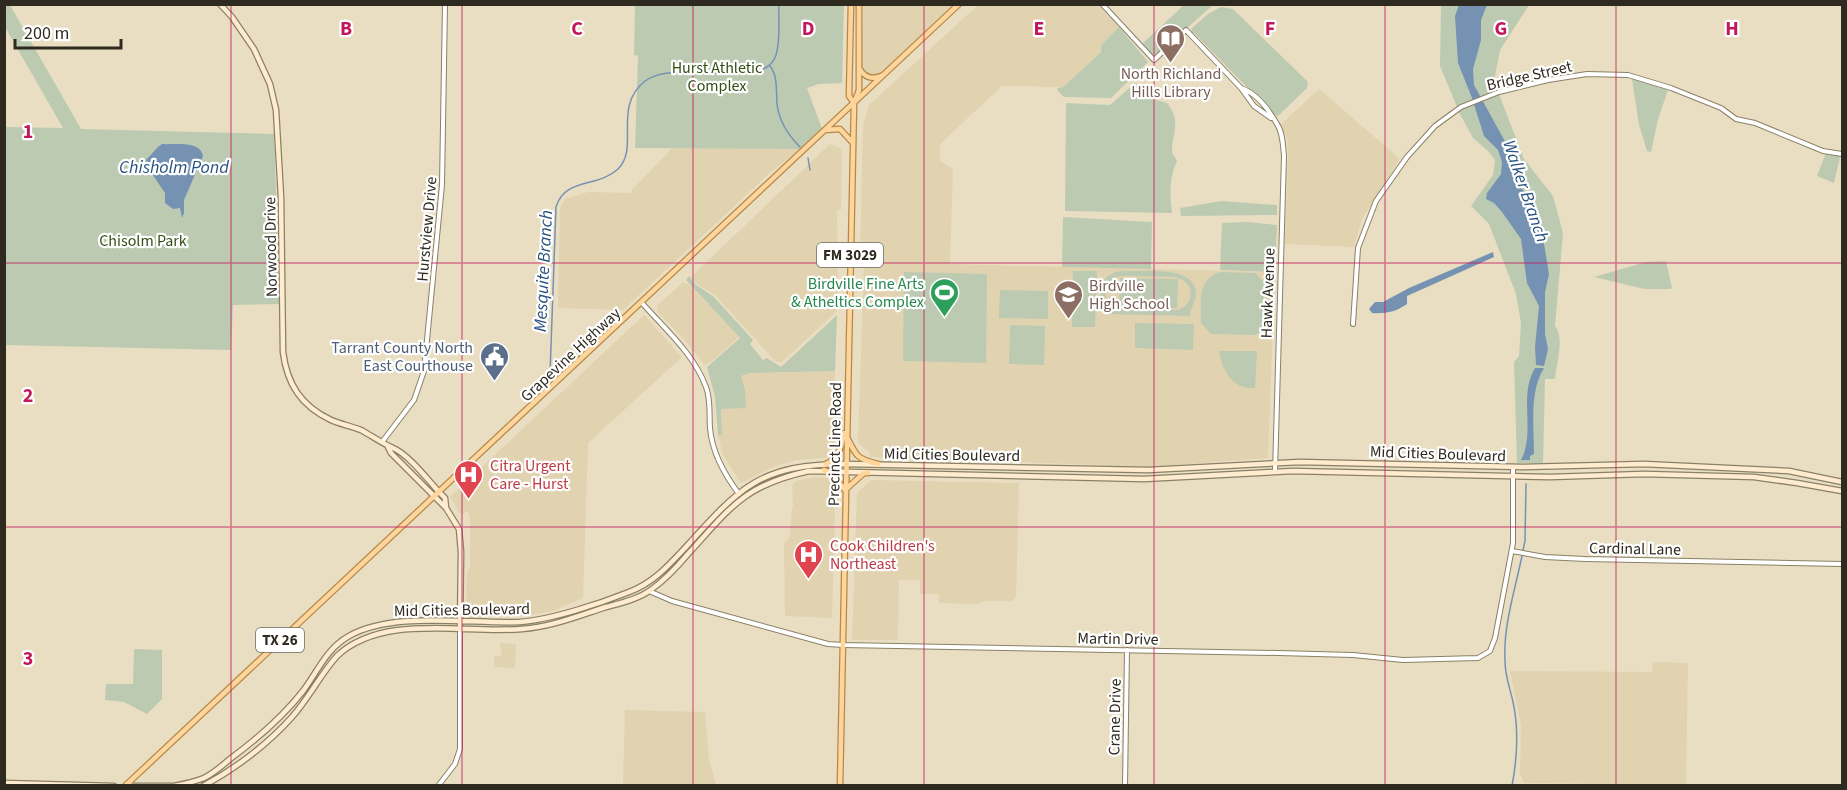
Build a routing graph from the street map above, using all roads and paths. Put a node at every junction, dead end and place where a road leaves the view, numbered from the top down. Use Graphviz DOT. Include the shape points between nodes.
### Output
graph roads {
  1 [pos="220,4"];
  2 [pos="444,4"];
  3 [pos="959,4"];
  4 [pos="1102,4"];
  5 [pos="855,7"];
  6 [pos="859,35"];
  7 [pos="859,68"];
  8 [pos="886,73"];
  9 [pos="854,103"];
  10 [pos="825,130"];
  11 [pos="853,142"];
  12 [pos="1842,154"];
  13 [pos="642,303"];
  14 [pos="1353,324"];
  15 [pos="847,428"];
  16 [pos="847,436"];
  17 [pos="382,442"];
  18 [pos="1274,463"];
  19 [pos="826,464"];
  20 [pos="846,464"];
  21 [pos="878,464"];
  22 [pos="802,466"];
  23 [pos="949,466"];
  24 [pos="956,466"];
  25 [pos="1513,467"];
  26 [pos="1061,468"];
  27 [pos="824,470"];
  28 [pos="1157,470"];
  29 [pos="846,471"];
  30 [pos="868,472"];
  31 [pos="1275,472"];
  32 [pos="951,475"];
  33 [pos="787,476"];
  34 [pos="1513,476"];
  35 [pos="1068,478"];
  36 [pos="1158,479"];
  37 [pos="1842,482"];
  38 [pos="845,490"];
  39 [pos="1842,491"];
  40 [pos="738,492"];
  41 [pos="437,494"];
  42 [pos="742,498"];
  43 [pos="1512,551"];
  44 [pos="1842,564"];
  45 [pos="665,569"];
  46 [pos="649,591"];
  47 [pos="535,620"];
  48 [pos="408,622"];
  49 [pos="460,622"];
  50 [pos="536,628"];
  51 [pos="408,629"];
  52 [pos="460,630"];
  53 [pos="843,645"];
  54 [pos="336,646"];
  55 [pos="1127,650"];
  56 [pos="342,652"];
  57 [pos="4,783"];
  58 [pos="114,786"];
  59 [pos="126,786"];
  60 [pos="173,786"];
  61 [pos="203,786"];
  62 [pos="438,786"];
  63 [pos="840,786"];
  64 [pos="1125,786"];
  1 -- 17 [label="main road, Norwood Drive" via="258,55 276,110 282,344 289,381 312,408"];
  2 -- 17 [label="street, Hurstview Drive" via="442,177 424,371 414,400"];
  3 -- 8 [label="main road, Grapevine Highway / TX 26"];
  4 -- 18 [label="street, Hawk Avenue" via="1154,60 1186,30 1277,123 1284,156"];
  5 -- 6 [label="main road, Precinct Line Road / FM 3029"];
  5 -- 6 [label="main road"];
  5 -- 9 [label="main road, Precinct Line Road / FM 3029" via="849,96"];
  6 -- 7 [label="main road, Precinct Line Road / FM 3029"];
  7 -- 8 [label="main road" via="865,76 873,78"];
  7 -- 9 [label="main road, Precinct Line Road / FM 3029" via="859,90"];
  8 -- 9 [label="main road, Grapevine Highway / TX 26"];
  9 -- 10 [label="main road, Grapevine Highway / TX 26"];
  9 -- 11 [label="main road, Precinct Line Road / FM 3029"];
  10 -- 11 [label="main road" via="840,129"];
  10 -- 13 [label="main road, Grapevine Highway / TX 26"];
  11 -- 15 [label="main road, Precinct Line Road / FM 3029"];
  12 -- 14 [label="street, Bridge Street" via="1822,151 1736,119 1721,108 1671,88 1629,75 1606,73 1558,79 1492,95 1464,106 1435,126 1376,201 1358,248"];
  13 -- 40 [label="street" via="699,371 709,396 716,456"];
  13 -- 41 [label="main road, Grapevine Highway / TX 26"];
  15 -- 16 [label="main road, Precinct Line Road / FM 3029"];
  15 -- 19 [label="main road" via="840,452"];
  16 -- 20 [label="main road, Precinct Line Road / FM 3029"];
  16 -- 21 [label="main road" via="855,455"];
  17 -- 41 [label="main road, Norwood Drive"];
  18 -- 25 [label="main road, Mid Cities Boulevard"];
  18 -- 28 [label="main road, Mid Cities Boulevard"];
  18 -- 31 [label="street, Hawk Avenue"];
  19 -- 20 [label="main road, Mid Cities Boulevard"];
  19 -- 22 [label="main road, Mid Cities Boulevard"];
  20 -- 21 [label="main road, Mid Cities Boulevard"];
  20 -- 29 [label="main road, Precinct Line Road / FM 3029"];
  21 -- 23 [label="main road, Mid Cities Boulevard"];
  22 -- 33 [label="main road"];
  22 -- 40 [label="main road, Mid Cities Boulevard" via="762,478"];
  23 -- 24 [label="main road, Mid Cities Boulevard"];
  23 -- 32 [label="main road"];
  24 -- 26 [label="main road, Mid Cities Boulevard"];
  24 -- 32 [label="main road"];
  25 -- 34 [label="street"];
  25 -- 37 [label="main road, Mid Cities Boulevard" via="1728,467 1789,471"];
  26 -- 28 [label="main road, Mid Cities Boulevard"];
  26 -- 35 [label="main road"];
  27 -- 29 [label="main road, Mid Cities Boulevard"];
  27 -- 33 [label="main road, Mid Cities Boulevard"];
  27 -- 38 [label="main road"];
  28 -- 36 [label="main road"];
  29 -- 30 [label="main road, Mid Cities Boulevard"];
  29 -- 38 [label="main road, Precinct Line Road / FM 3029"];
  30 -- 32 [label="main road, Mid Cities Boulevard"];
  30 -- 38 [label="main road"];
  31 -- 34 [label="main road, Mid Cities Boulevard"];
  31 -- 36 [label="main road, Mid Cities Boulevard"];
  32 -- 35 [label="main road, Mid Cities Boulevard"];
  33 -- 42 [label="main road, Mid Cities Boulevard"];
  34 -- 39 [label="main road, Mid Cities Boulevard" via="1754,477"];
  34 -- 43 [label="street"];
  35 -- 36 [label="main road, Mid Cities Boulevard"];
  38 -- 53 [label="main road, Precinct Line Road / FM 3029"];
  40 -- 42 [label="street"];
  40 -- 45 [label="main road, Mid Cities Boulevard"];
  41 -- 49 [label="main road" via="460,535"];
  41 -- 59 [label="main road, Grapevine Highway / TX 26"];
  42 -- 46 [label="main road, Mid Cities Boulevard"];
  43 -- 44 [label="street, Cardinal Lane" via="1585,559"];
  43 -- 55 [label="street, Martin Drive" via="1495,638 1490,651 1478,657 1403,660 1353,655"];
  45 -- 46 [label="main road"];
  45 -- 47 [label="main road, Mid Cities Boulevard" via="627,593"];
  46 -- 50 [label="main road, Mid Cities Boulevard"];
  46 -- 53 [label="street, Martin Drive" via="672,601"];
  47 -- 49 [label="main road, Mid Cities Boulevard"];
  47 -- 50 [label="main road"];
  48 -- 49 [label="main road, Mid Cities Boulevard"];
  48 -- 51 [label="main road"];
  48 -- 54 [label="main road, Mid Cities Boulevard" via="388,622 362,630"];
  49 -- 52 [label="main road"];
  50 -- 52 [label="main road, Mid Cities Boulevard"];
  51 -- 52 [label="main road, Mid Cities Boulevard"];
  51 -- 56 [label="main road, Mid Cities Boulevard" via="376,633"];
  52 -- 62 [label="street" via="460,749 455,764"];
  53 -- 55 [label="street, Martin Drive"];
  53 -- 63 [label="main road, Precinct Line Road / FM 3029"];
  54 -- 56 [label="main road"];
  54 -- 60 [label="main road, Mid Cities Boulevard" via="269,729 211,774"];
  55 -- 64 [label="street, Crane Drive"];
  56 -- 61 [label="main road, Mid Cities Boulevard" via="274,735"];
  57 -- 58 [label="main road"];
  59 -- 60 [label="main road, Mid Cities Boulevard"];
}
